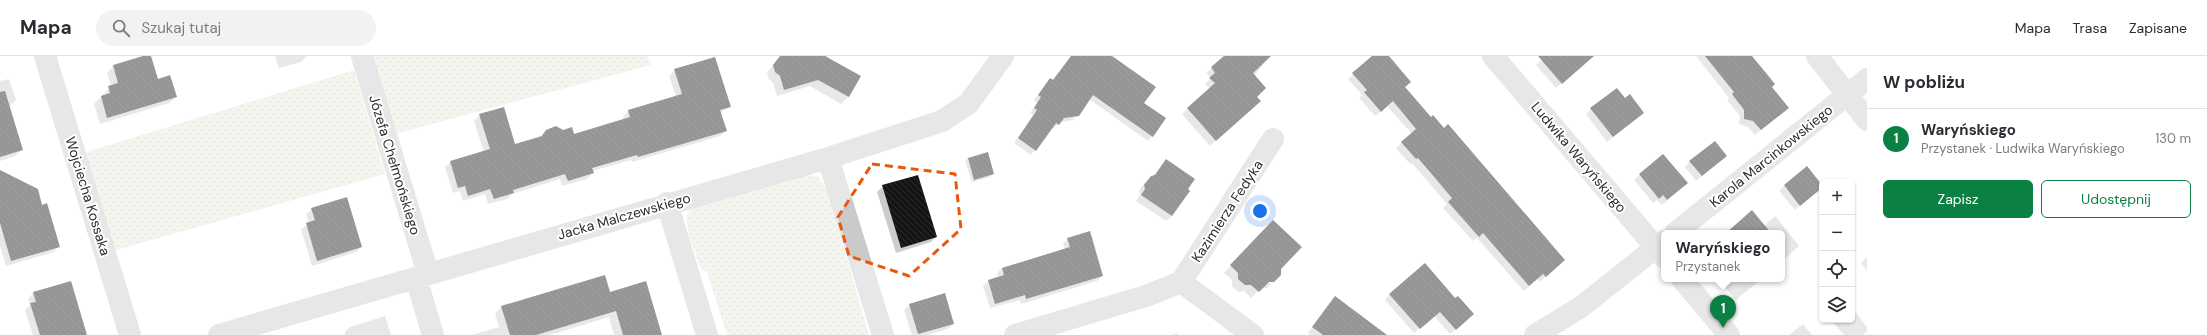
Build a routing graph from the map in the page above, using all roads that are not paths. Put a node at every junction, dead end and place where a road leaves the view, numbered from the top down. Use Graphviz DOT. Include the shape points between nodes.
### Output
graph roads {
  1 [pos="45,56"];
  2 [pos="362,56"];
  3 [pos="1003,56"];
  4 [pos="1494,56"];
  5 [pos="1817,56"];
  6 [pos="1867,79"];
  7 [pos="1848,95"];
  8 [pos="1867,120"];
  9 [pos="1273,139"];
  10 [pos="828,158"];
  11 [pos="667,203"];
  12 [pos="1679,230"];
  13 [pos="1661,249"];
  14 [pos="422,276"];
  15 [pos="1181,282"];
  16 [pos="1685,282"];
  17 [pos="130,335"];
  18 [pos="219,335"];
  19 [pos="433,335"];
  20 [pos="707,335"];
  21 [pos="883,335"];
  22 [pos="1015,335"];
  23 [pos="1253,335"];
  24 [pos="1535,335"];
  25 [pos="1729,335"];
  1 -- 17 [label="street, Wojciecha Kossaka"];
  2 -- 14 [label="street, Józefa Chełmońskiego"];
  3 -- 10 [label="street, Jacka Malczewskiego" via="969,103 942,121"];
  4 -- 13 [label="street, Ludwika Waryńskiego"];
  5 -- 7 [label="street"];
  6 -- 7 [label="street, Karola Marcinkowskiego"];
  7 -- 8 [label="street"];
  7 -- 12 [label="street, Karola Marcinkowskiego"];
  9 -- 15 [label="street, Kazimierza Fedyka"];
  10 -- 11 [label="street, Jacka Malczewskiego"];
  10 -- 21 [label="street"];
  11 -- 14 [label="street, Jacka Malczewskiego"];
  11 -- 20 [label="street"];
  13 -- 24 [label="street" via="1581,307"];
  14 -- 18 [label="street, Jacka Malczewskiego"];
  14 -- 19 [label="street, Józefa Chełmońskiego"];
  15 -- 22 [label="street" via="1146,296"];
  15 -- 23 [label="street"];
  16 -- 25 [label="street"];
}
